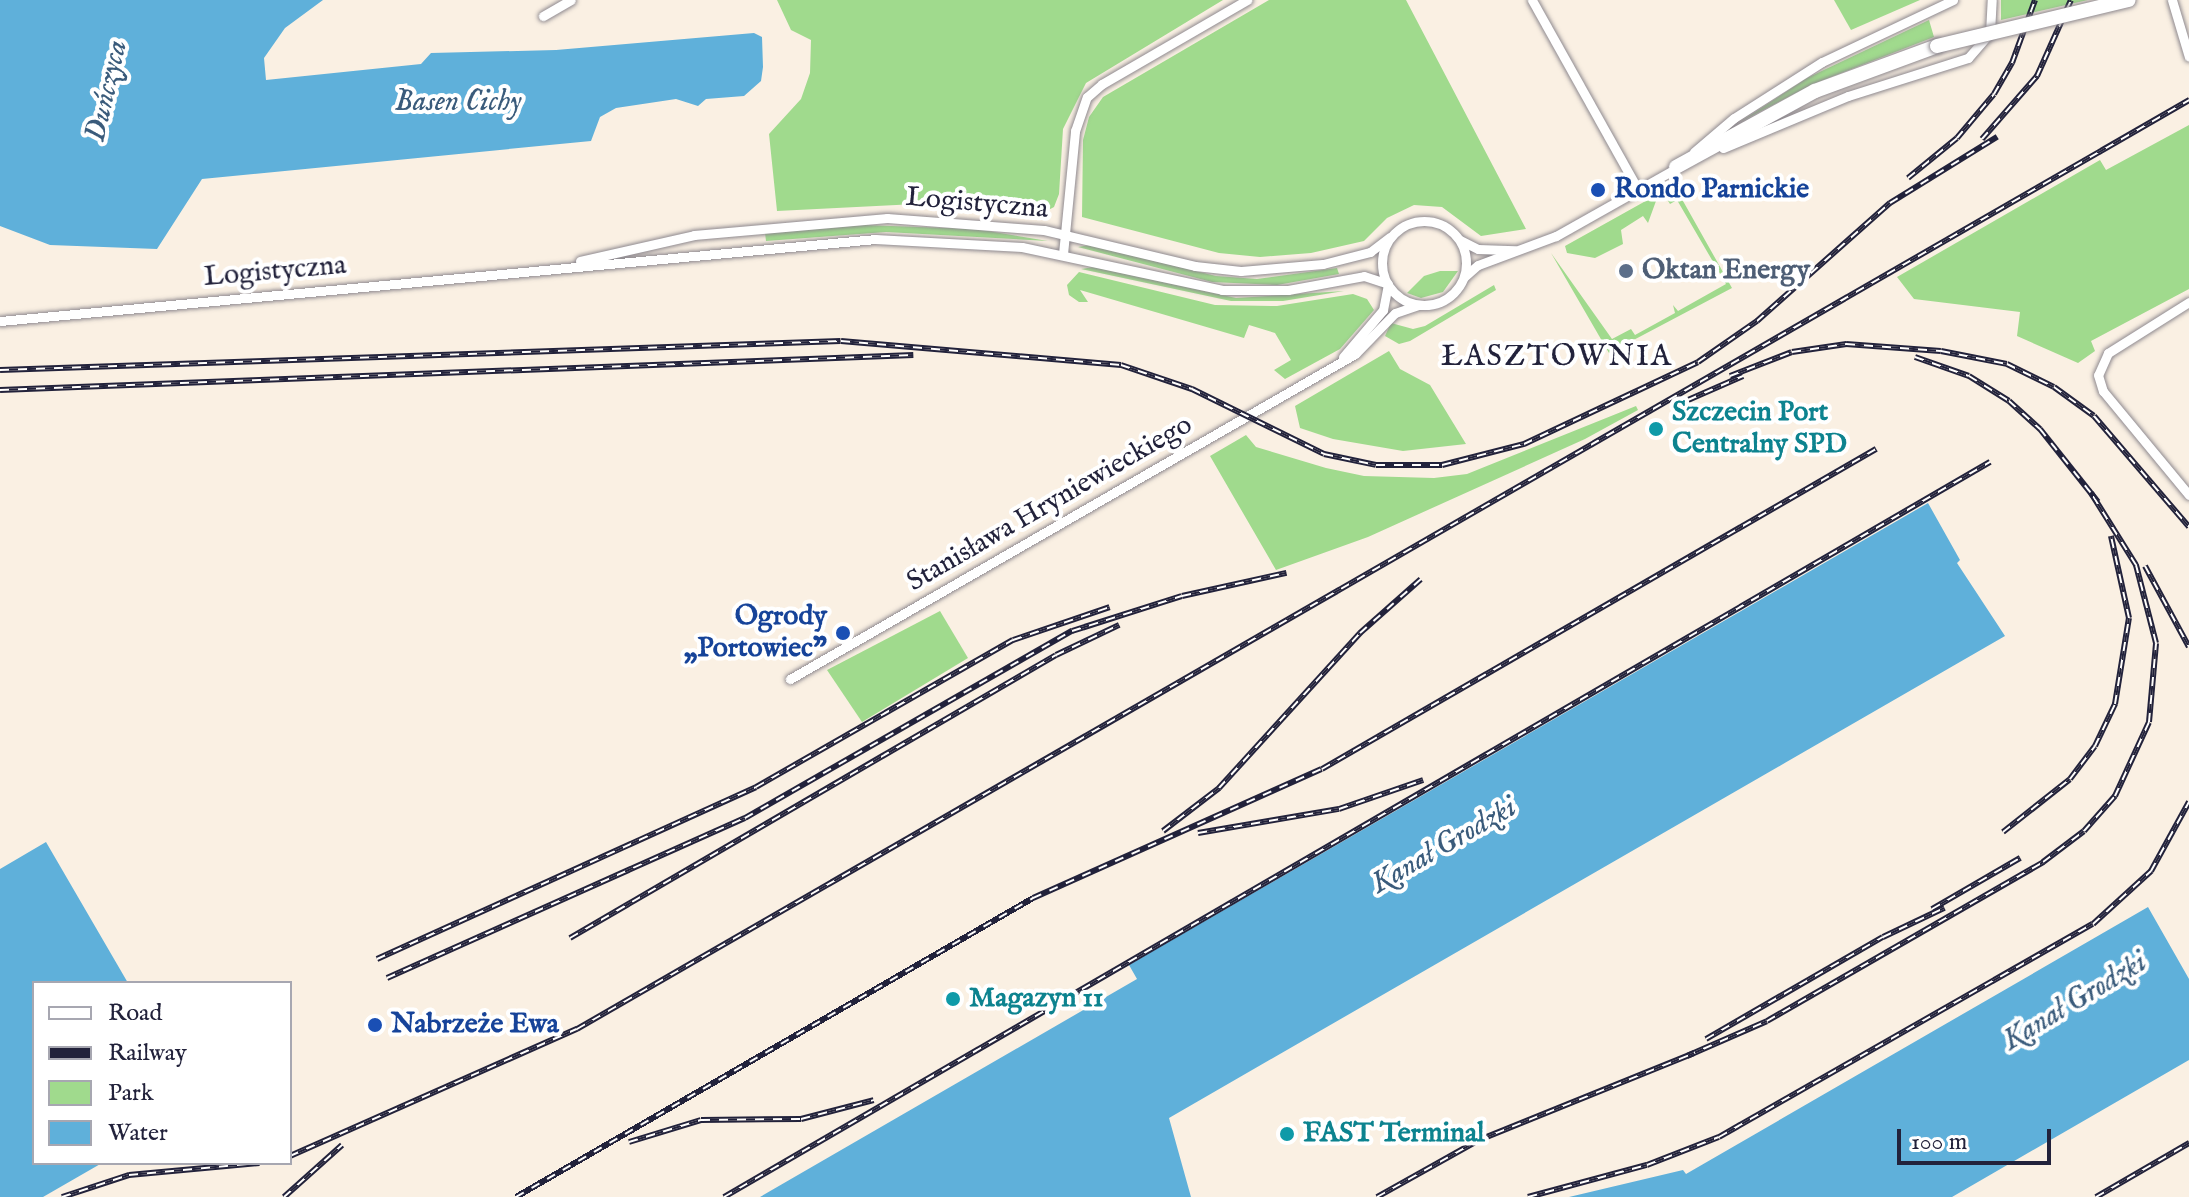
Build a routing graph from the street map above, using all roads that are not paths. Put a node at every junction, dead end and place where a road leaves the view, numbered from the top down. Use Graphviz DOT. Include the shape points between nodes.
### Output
graph roads {
  1 [pos="571,0"];
  2 [pos="1246,0"];
  3 [pos="1532,0"];
  4 [pos="1953,0"];
  5 [pos="1992,0"];
  6 [pos="2129,0"];
  7 [pos="2172,0"];
  8 [pos="543,16"];
  9 [pos="2189,57"];
  10 [pos="1676,167"];
  11 [pos="1638,190"];
  12 [pos="1065,233"];
  13 [pos="1390,237"];
  14 [pos="1458,238"];
  15 [pos="1530,248"];
  16 [pos="1063,254"];
  17 [pos="554,267"];
  18 [pos="1464,277"];
  19 [pos="1388,284"];
  20 [pos="2189,302"];
  21 [pos="1418,305"];
  22 [pos="0,321"];
  23 [pos="1332,366"];
  24 [pos="2189,495"];
  25 [pos="790,679"];
  1 -- 8 [label="street"];
  2 -- 12 [label="street" via="1087,97 1075,131"];
  3 -- 11 [label="street"];
  4 -- 10 [label="street" via="1822,62 1734,118"];
  5 -- 10 [label="street" via="1990,33 1968,58 1824,105"];
  6 -- 10 [label="main road, bridge" via="1937,46 1825,86"];
  7 -- 9 [label="street"];
  10 -- 11 [label="street"];
  11 -- 15 [label="street"];
  12 -- 13 [label="street, Logistyczna" via="1186,264 1250,272 1343,259 1375,250"];
  12 -- 16 [label="street"];
  12 -- 17 [label="street, Logistyczna" via="923,219 830,221 680,237"];
  13 -- 14 [label="street" via="1406,225 1426,221 1446,227"];
  13 -- 19 [label="street" via="1382,261"];
  14 -- 15 [label="street" via="1481,250"];
  14 -- 18 [label="street" via="1466,257"];
  15 -- 18 [label="street" via="1478,265"];
  16 -- 17 [label="street, Logistyczna" via="976,242 875,239"];
  16 -- 19 [label="street, Logistyczna" via="1222,290 1297,289 1362,276"];
  17 -- 22 [label="street, Logistyczna"];
  18 -- 21 [label="street" via="1446,299"];
  19 -- 21 [label="street"];
  19 -- 23 [label="street, Stanisława Hryniewieckiego" via="1379,316"];
  20 -- 24 [label="street" via="2108,353 2098,372 2103,391"];
  21 -- 23 [label="street, Stanisława Hryniewieckiego" via="1395,313 1361,350"];
  23 -- 25 [label="street, Stanisława Hryniewieckiego"];
}
